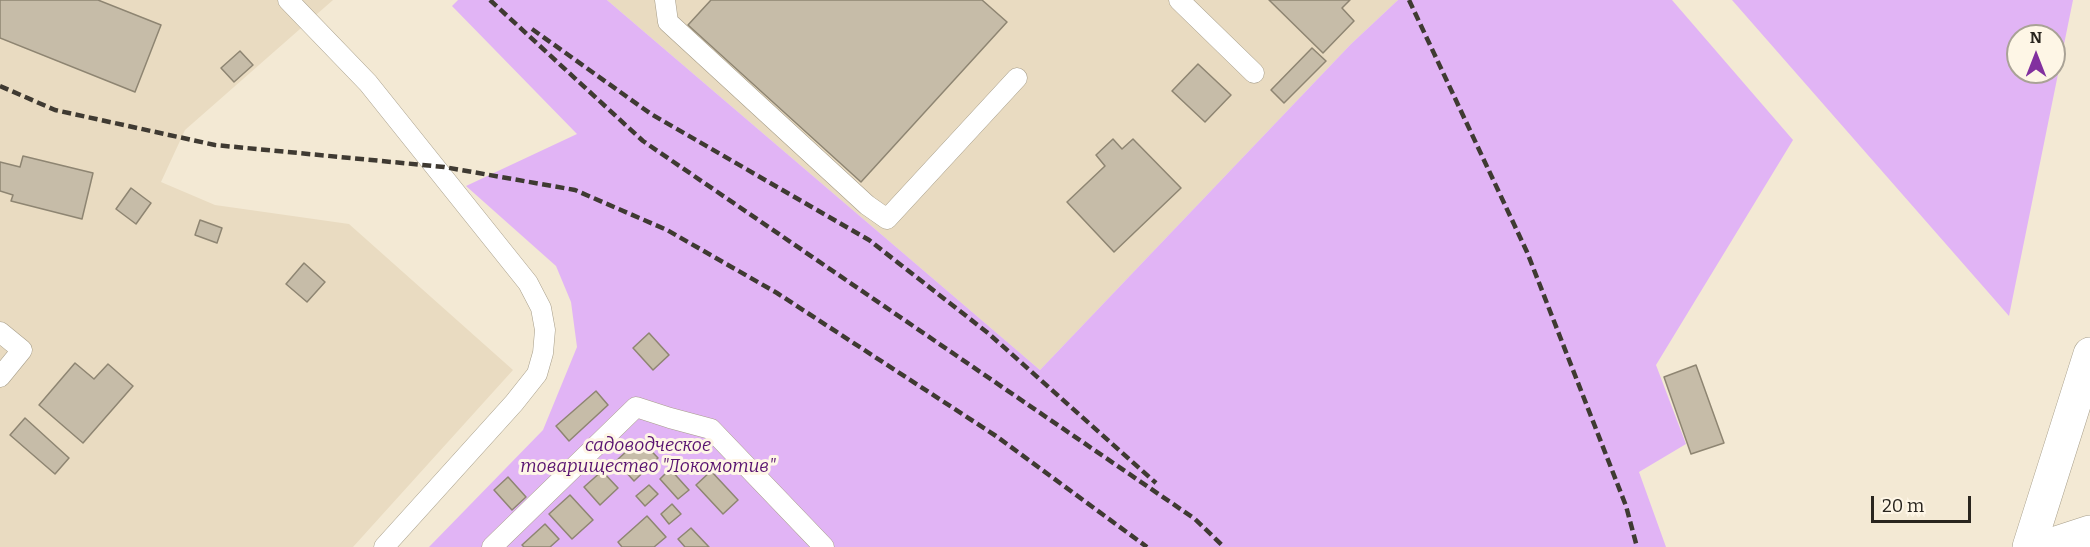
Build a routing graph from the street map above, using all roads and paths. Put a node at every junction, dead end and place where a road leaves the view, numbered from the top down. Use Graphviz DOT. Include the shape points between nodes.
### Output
graph roads {
  1 [pos="288,0"];
  2 [pos="665,0"];
  3 [pos="1179,0"];
  4 [pos="1254,73"];
  5 [pos="1017,78"];
  6 [pos="0,332"];
  7 [pos="2090,354"];
  8 [pos="0,377"];
  9 [pos="2090,532"];
  10 [pos="384,547"];
  11 [pos="492,547"];
  12 [pos="824,547"];
  13 [pos="2029,547"];
  14 [pos="2044,547"];
  1 -- 10 [label="lane" via="368,83 528,283 541,308 545,330 537,374"];
  2 -- 5 [label="lane" via="668,22 887,219"];
  3 -- 4 [label="lane"];
  6 -- 8 [label="lane" via="22,350"];
  7 -- 13 [label="street"];
  9 -- 14 [label="street"];
  11 -- 12 [label="lane" via="636,407 711,429"];
}
